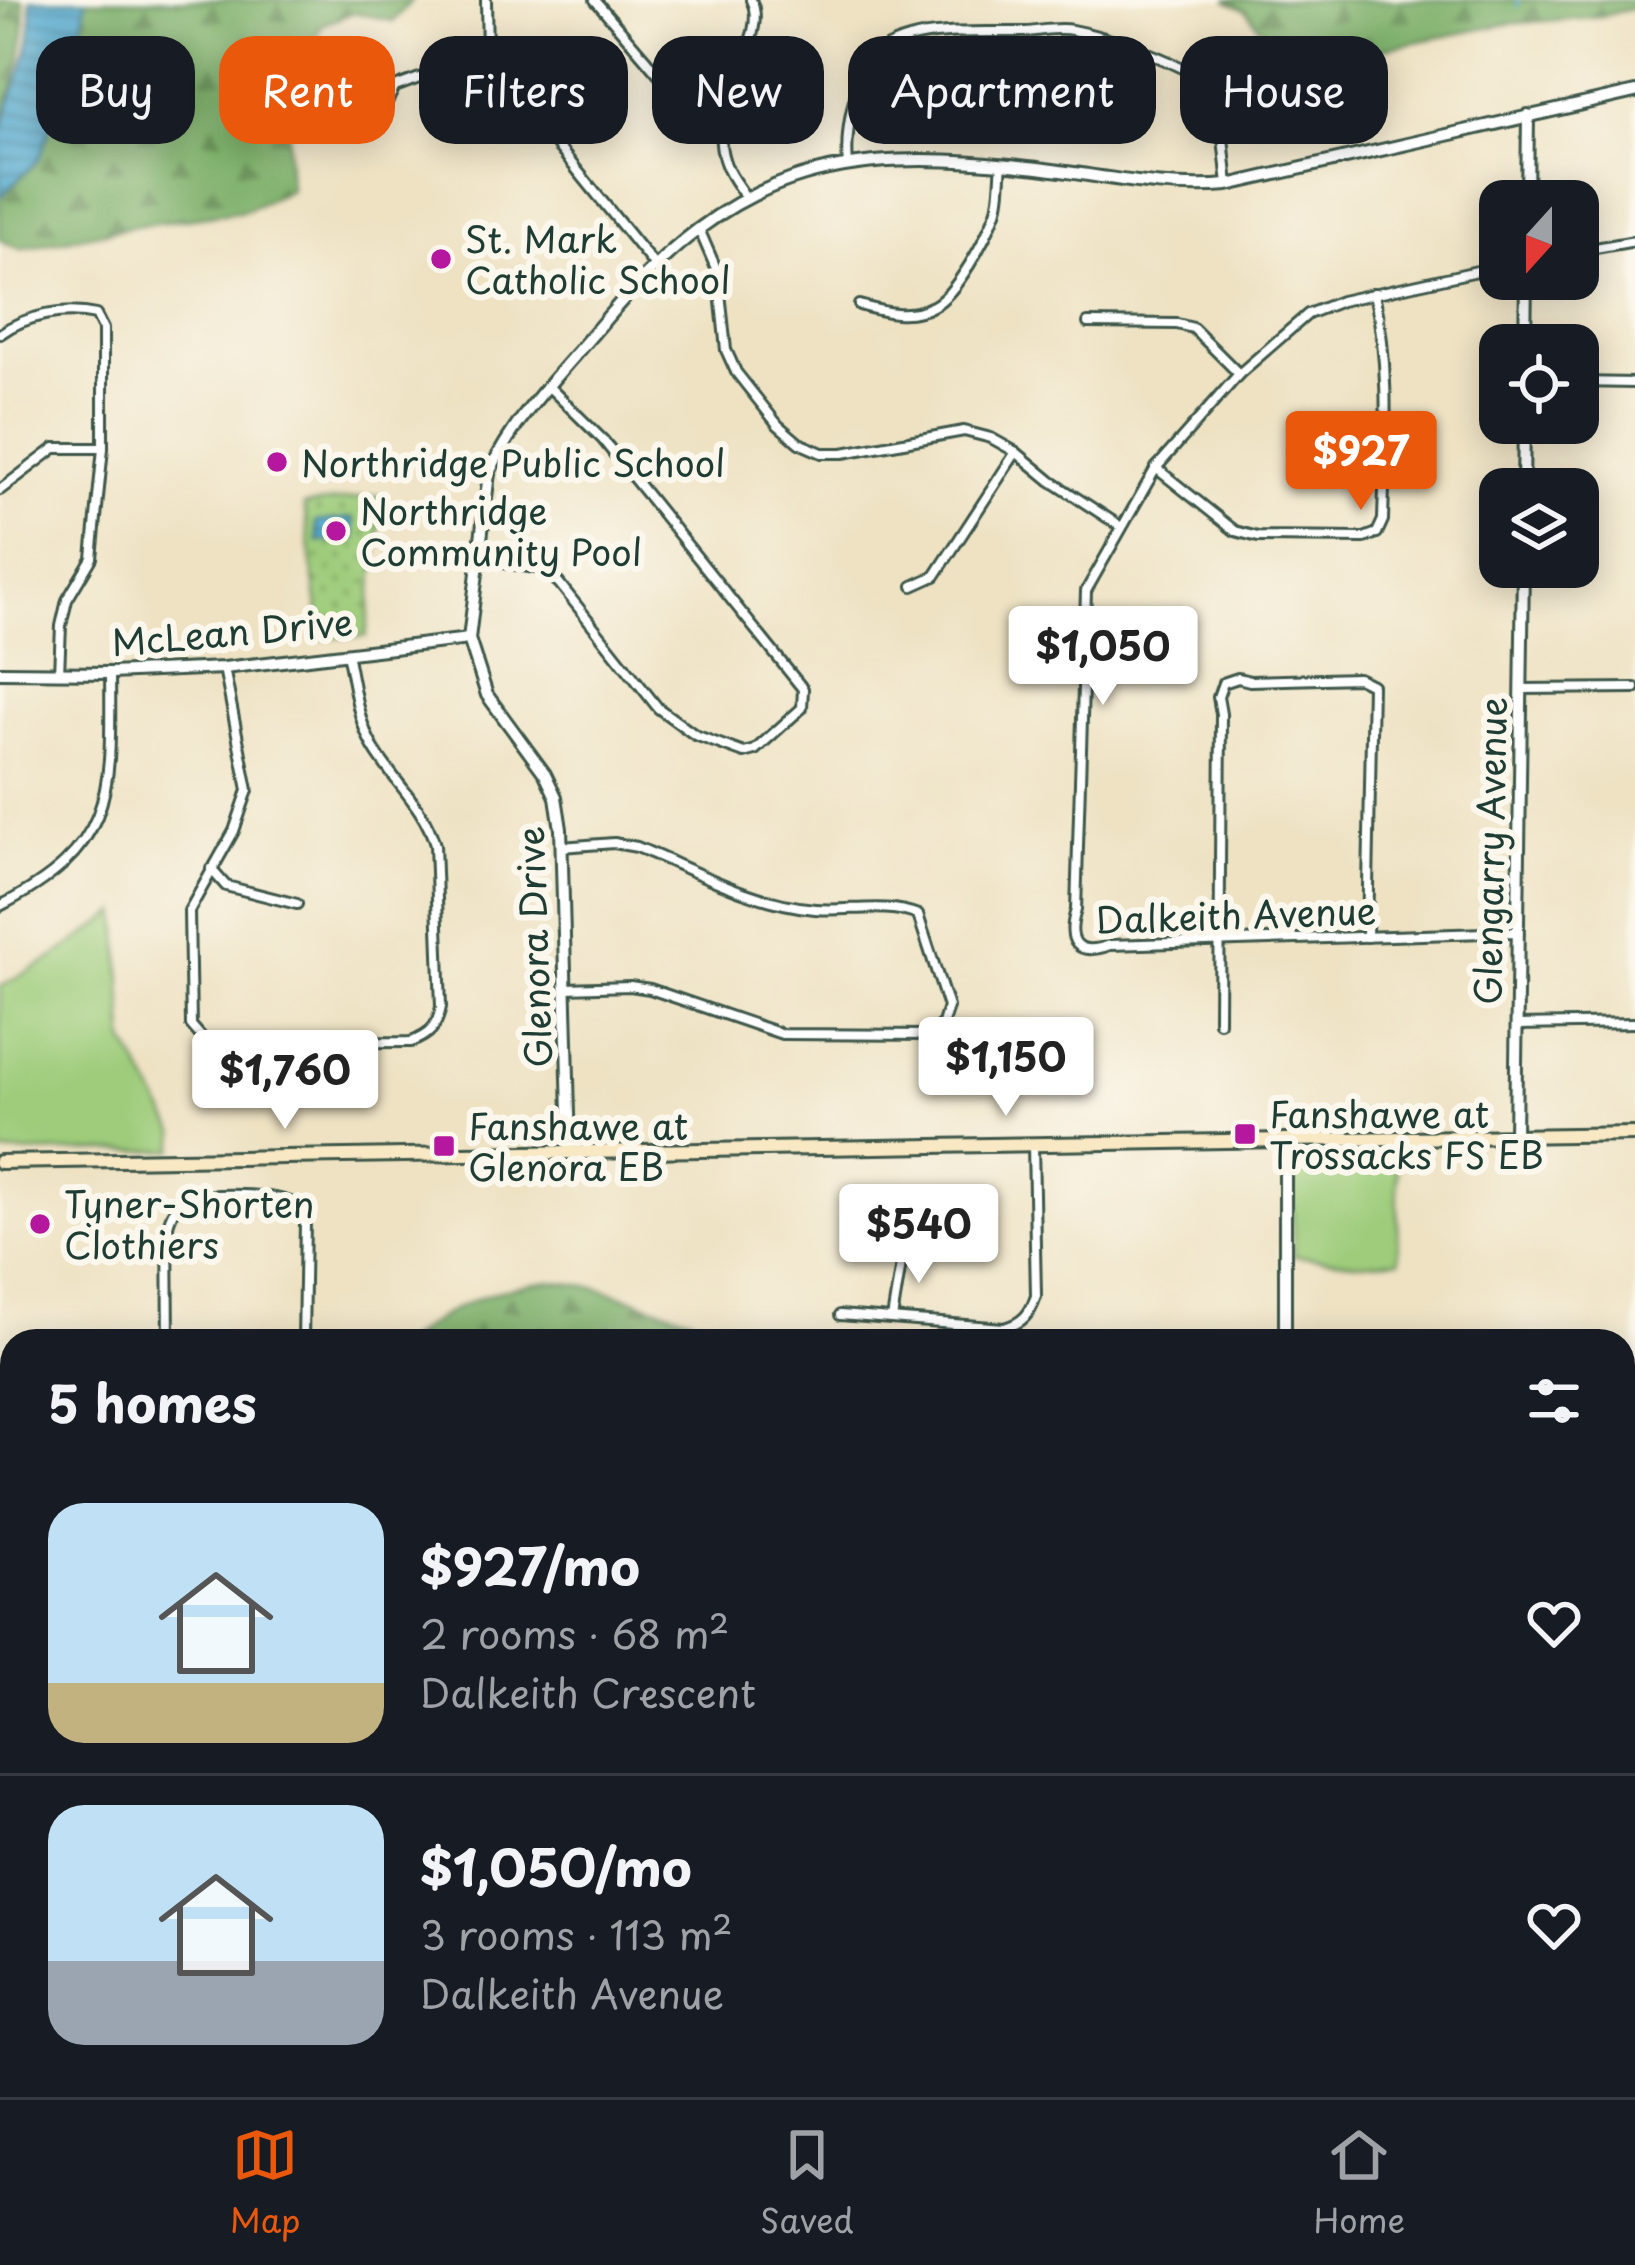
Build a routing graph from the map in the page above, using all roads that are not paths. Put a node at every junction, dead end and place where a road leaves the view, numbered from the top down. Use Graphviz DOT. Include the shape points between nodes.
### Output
graph roads {
  1 [pos="486,0"];
  2 [pos="595,0"];
  3 [pos="751,0"];
  4 [pos="487,36"];
  5 [pos="751,36"];
  6 [pos="652,67"];
  7 [pos="1635,92"];
  8 [pos="1528,115"];
  9 [pos="556,144"];
  10 [pos="724,144"];
  11 [pos="848,165"];
  12 [pos="1002,165"];
  13 [pos="1527,180"];
  14 [pos="1228,185"];
  15 [pos="746,198"];
  16 [pos="698,227"];
  17 [pos="1635,241"];
  18 [pos="1599,247"];
  19 [pos="654,265"];
  20 [pos="1479,270"];
  21 [pos="1374,293"];
  22 [pos="859,305"];
  23 [pos="1088,323"];
  24 [pos="0,334"];
  25 [pos="1239,374"];
  26 [pos="1599,382"];
  27 [pos="1635,383"];
  28 [pos="549,387"];
  29 [pos="103,448"];
  30 [pos="1016,452"];
  31 [pos="1156,468"];
  32 [pos="0,490"];
  33 [pos="1120,526"];
  34 [pos="480,559"];
  35 [pos="914,586"];
  36 [pos="1523,588"];
  37 [pos="469,639"];
  38 [pos="347,651"];
  39 [pos="224,668"];
  40 [pos="0,672"];
  41 [pos="59,673"];
  42 [pos="110,673"];
  43 [pos="1635,688"];
  44 [pos="1521,689"];
  45 [pos="561,847"];
  46 [pos="211,869"];
  47 [pos="297,904"];
  48 [pos="0,906"];
  49 [pos="1517,932"];
  50 [pos="1367,937"];
  51 [pos="1220,941"];
  52 [pos="565,988"];
  53 [pos="1219,1022"];
  54 [pos="1635,1023"];
  55 [pos="1516,1025"];
  56 [pos="1635,1134"];
  57 [pos="1515,1135"];
  58 [pos="1285,1139"];
  59 [pos="1033,1142"];
  60 [pos="570,1150"];
  61 [pos="0,1162"];
  62 [pos="904,1245"];
  63 [pos="840,1315"];
  64 [pos="892,1319"];
  65 [pos="169,1329"];
  66 [pos="302,1329"];
  67 [pos="1285,1329"];
  1 -- 4 [label="street"];
  2 -- 6 [label="street"];
  3 -- 5 [label="street"];
  7 -- 8 [label="street, Glenora Drive"];
  8 -- 13 [label="street"];
  8 -- 14 [label="street, Glenora Drive"];
  9 -- 19 [label="street"];
  10 -- 15 [label="street" via="725,163"];
  11 -- 12 [label="street, Glenora Drive"];
  11 -- 14 [label="street" via="850,115 883,50 969,30 1065,28 1211,82"];
  11 -- 15 [label="street, Glenora Drive"];
  12 -- 14 [label="street, Glenora Drive" via="1148,186"];
  12 -- 22 [label="street" via="997,210 952,291 903,314"];
  15 -- 16 [label="street, Glenora Drive"];
  16 -- 19 [label="street, Glenora Drive"];
  16 -- 30 [label="street" via="718,273 736,372 800,443 843,453 964,431"];
  17 -- 18 [label="street"];
  19 -- 28 [label="street, Glenora Drive"];
  20 -- 21 [label="street, Dalkeith Avenue"];
  21 -- 25 [label="street, Dalkeith Avenue" via="1308,314"];
  21 -- 31 [label="street" via="1386,379 1377,533 1235,531"];
  23 -- 25 [label="street" via="1193,328"];
  24 -- 29 [label="street" via="50,314 96,315 105,352"];
  25 -- 31 [label="street, Dalkeith Avenue"];
  26 -- 27 [label="street"];
  28 -- 34 [label="street, Glenora Drive" via="489,473"];
  28 -- 34 [label="street" via="603,440 803,689 802,708 744,753 694,735 658,708 559,583 541,569"];
  29 -- 32 [label="street" via="55,448"];
  29 -- 41 [label="street" via="92,558 67,600"];
  30 -- 33 [label="street"];
  30 -- 35 [label="street" via="935,576"];
  31 -- 33 [label="street, Dalkeith Avenue"];
  33 -- 51 [label="street, Dalkeith Avenue" via="1086,591 1083,614 1072,938 1093,951"];
  34 -- 37 [label="street, Glenora Drive"];
  36 -- 44 [label="street, Glengarry Avenue"];
  37 -- 38 [label="street, McLean Drive"];
  37 -- 45 [label="street, Glenora Drive" via="488,694 556,797"];
  38 -- 39 [label="street, McLean Drive"];
  38 -- 46 [label="street" via="362,725 436,845 437,1024 411,1042 204,1040 191,1024 188,929"];
  39 -- 42 [label="street, McLean Drive"];
  39 -- 46 [label="street" via="248,790"];
  40 -- 41 [label="street, McLean Drive"];
  41 -- 42 [label="street, McLean Drive"];
  42 -- 48 [label="street" via="110,763 94,827 61,869"];
  43 -- 44 [label="street"];
  44 -- 49 [label="street, Glengarry Avenue"];
  45 -- 52 [label="street, Glenora Drive"];
  45 -- 52 [label="street" via="638,847 769,900 815,909 904,909 918,915 948,1007 929,1034 782,1034 650,989"];
  46 -- 47 [label="street" via="226,886"];
  49 -- 50 [label="street, Dalkeith Avenue"];
  49 -- 55 [label="street, Glengarry Avenue"];
  50 -- 51 [label="street, Dalkeith Avenue"];
  50 -- 51 [label="street" via="1372,685 1358,678 1238,678 1223,683 1218,697"];
  51 -- 53 [label="street"];
  52 -- 60 [label="street, Glenora Drive"];
  54 -- 55 [label="street"];
  55 -- 57 [label="street, Glengarry Avenue"];
  56 -- 57 [label="main road"];
  57 -- 58 [label="main road"];
  58 -- 59 [label="main road"];
  58 -- 67 [label="street"];
  59 -- 60 [label="main road"];
  59 -- 64 [label="street" via="1031,1310 1004,1328"];
  60 -- 61 [label="main road"];
  62 -- 64 [label="street"];
  63 -- 64 [label="street"];
  65 -- 66 [label="street" via="168,1225 178,1206 198,1197 276,1197 298,1206 305,1230"];
}
